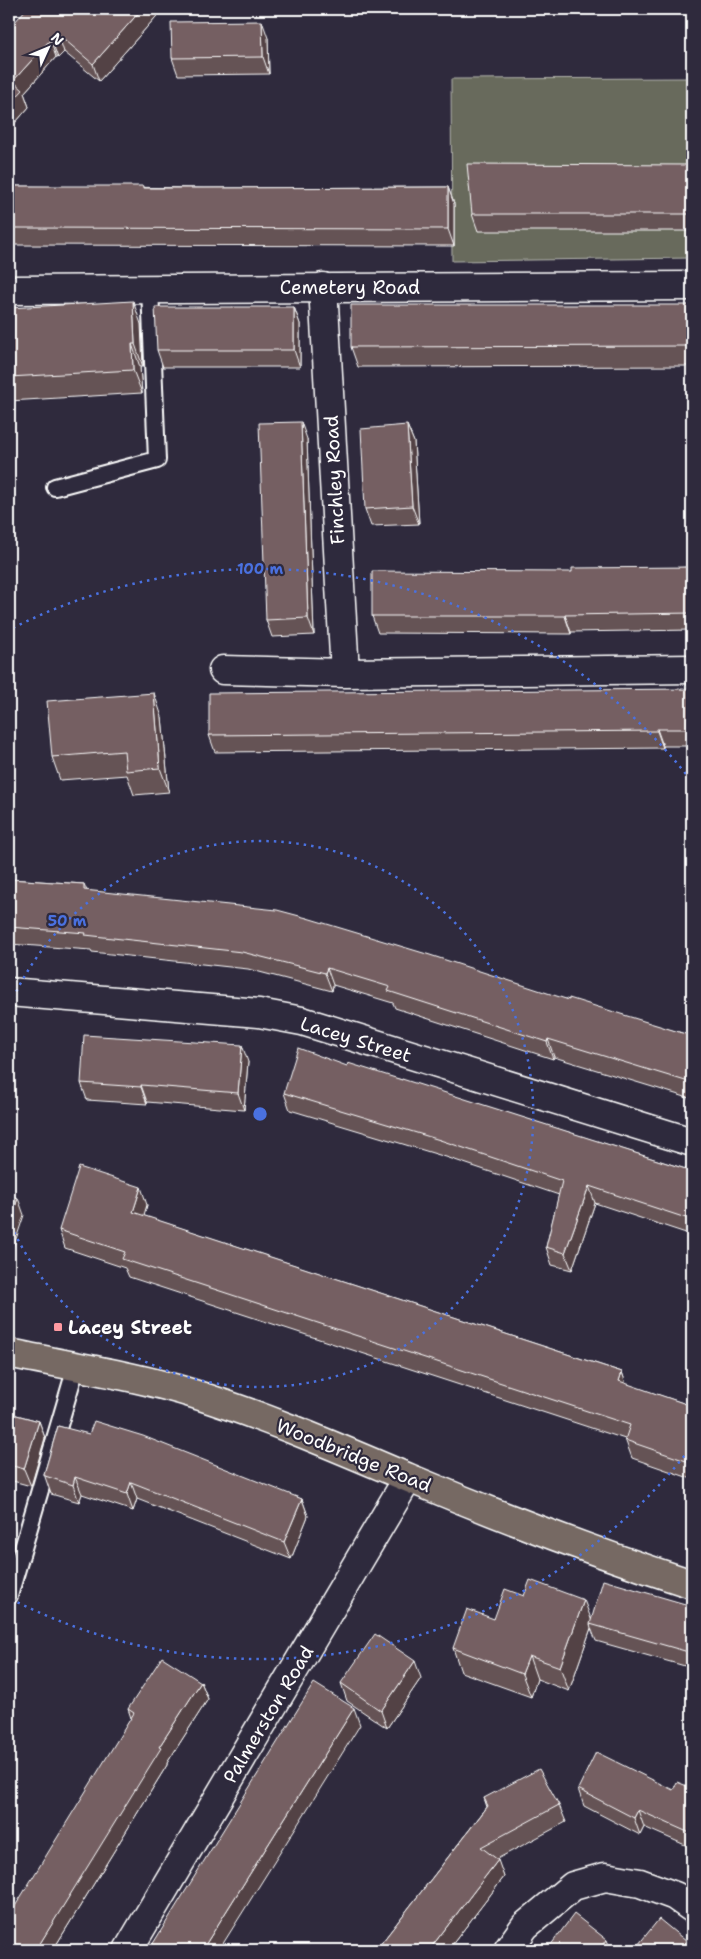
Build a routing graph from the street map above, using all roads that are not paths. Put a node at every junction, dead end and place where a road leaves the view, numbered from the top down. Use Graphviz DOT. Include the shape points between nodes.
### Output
graph roads {
  1 [pos="692,286"];
  2 [pos="323,287"];
  3 [pos="150,288"];
  4 [pos="9,290"];
  5 [pos="56,487"];
  6 [pos="692,669"];
  7 [pos="223,670"];
  8 [pos="345,673"];
  9 [pos="9,992"];
  10 [pos="692,1142"];
  11 [pos="9,1353"];
  12 [pos="76,1367"];
  13 [pos="408,1478"];
  14 [pos="692,1584"];
  15 [pos="9,1596"];
  16 [pos="692,1908"];
  17 [pos="128,1950"];
  18 [pos="508,1950"];
  1 -- 2 [label="street, Cemetery Road"];
  2 -- 3 [label="street, Cemetery Road"];
  2 -- 8 [label="street, Finchley Road"];
  3 -- 4 [label="street, Cemetery Road"];
  3 -- 5 [label="lane" via="157,460"];
  6 -- 8 [label="street"];
  7 -- 8 [label="street"];
  9 -- 10 [label="street, Lacey Street" via="259,1013 302,1021"];
  11 -- 12 [label="main road, Woodbridge Road"];
  12 -- 13 [label="main road, Woodbridge Road" via="128,1376 192,1393 260,1416"];
  12 -- 15 [label="lane"];
  13 -- 14 [label="main road, Woodbridge Road" via="510,1519"];
  13 -- 17 [label="street, Palmerston Road"];
  16 -- 18 [label="street" via="675,1896 640,1883 605,1877 573,1886 525,1926"];
}
